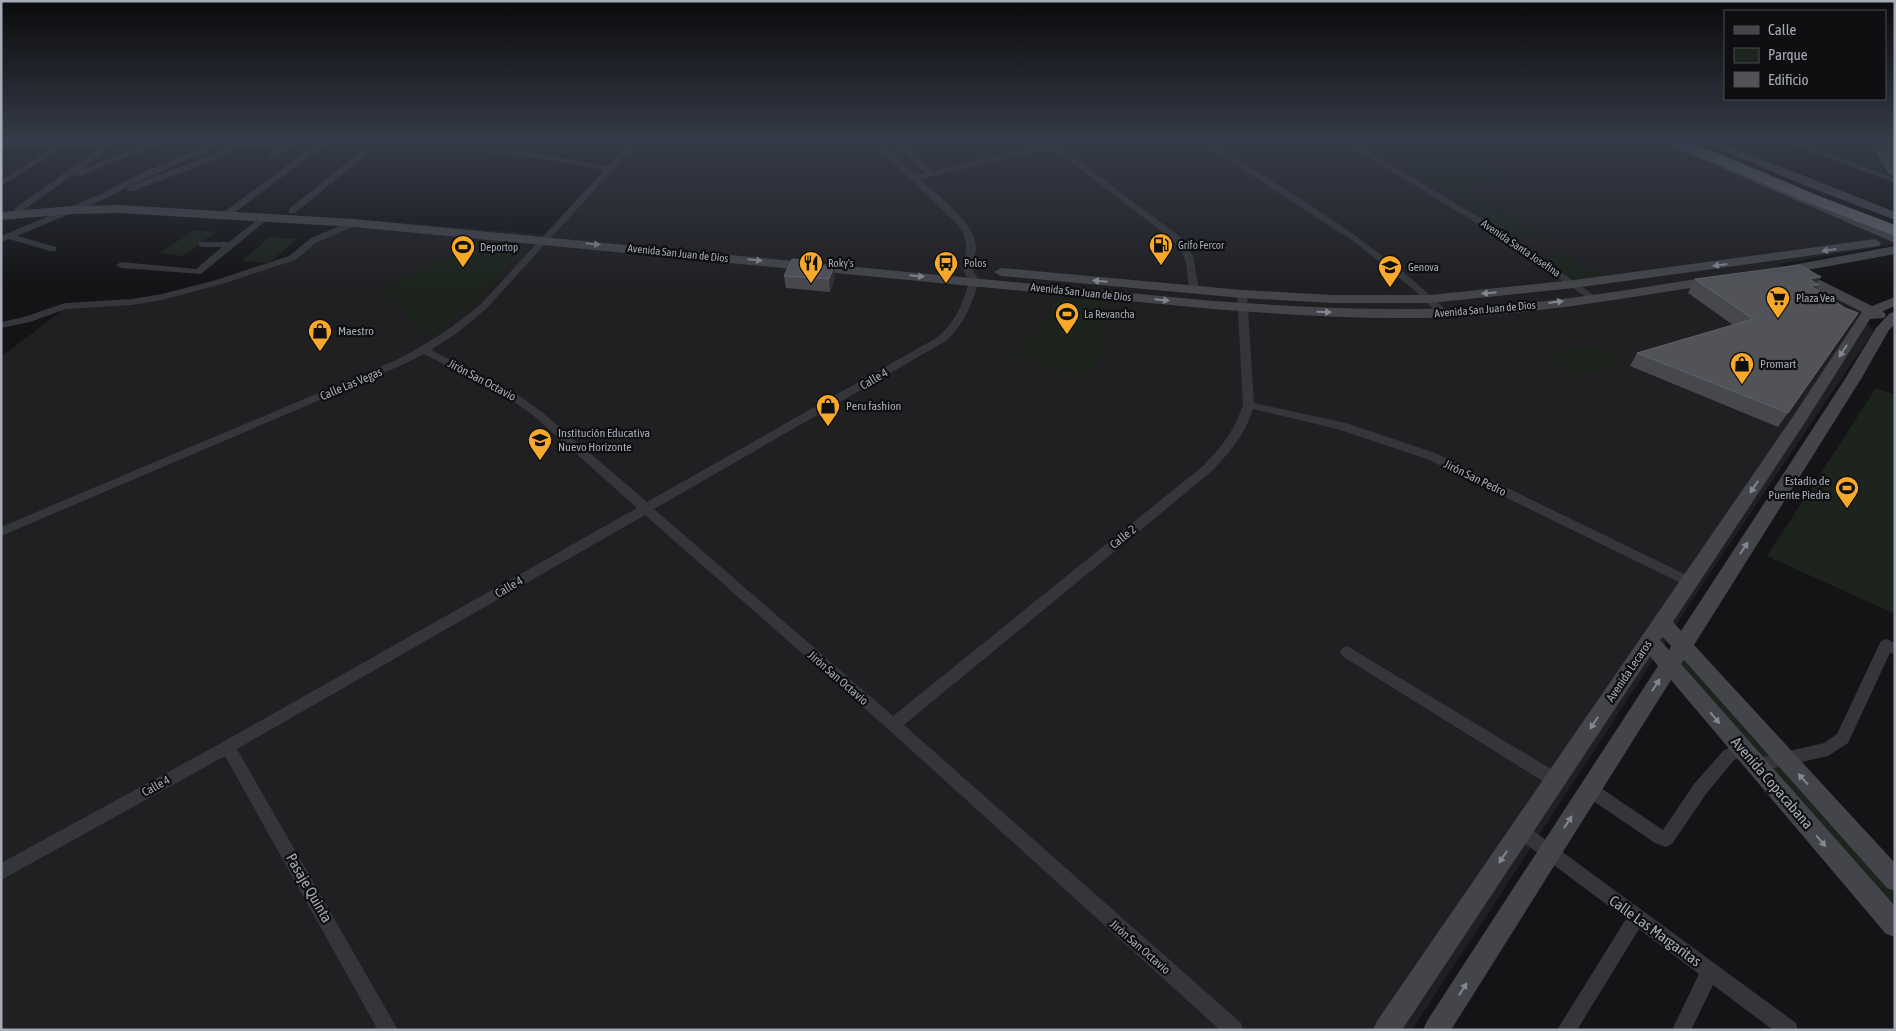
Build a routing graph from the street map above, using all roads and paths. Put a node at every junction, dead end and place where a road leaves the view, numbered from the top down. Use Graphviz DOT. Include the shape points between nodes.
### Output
graph roads {
  1 [pos="50,188"];
  2 [pos="119,188"];
  3 [pos="130,188"];
  4 [pos="262,188"];
  5 [pos="320,188"];
  6 [pos="592,188"];
  7 [pos="925,188"];
  8 [pos="1110,188"];
  9 [pos="1276,188"];
  10 [pos="1429,188"];
  11 [pos="1778,188"];
  12 [pos="1788,188"];
  13 [pos="1798,188"];
  14 [pos="1822,188"];
  15 [pos="104,196"];
  16 [pos="1,210"];
  17 [pos="18,210"];
  18 [pos="72,210"];
  19 [pos="54,211"];
  20 [pos="292,211"];
  21 [pos="227,214"];
  22 [pos="1,216"];
  23 [pos="1895,216"];
  24 [pos="266,217"];
  25 [pos="354,223"];
  26 [pos="549,235"];
  27 [pos="1895,237"];
  28 [pos="5,238"];
  29 [pos="202,244"];
  30 [pos="232,245"];
  31 [pos="53,249"];
  32 [pos="121,265"];
  33 [pos="1769,266"];
  34 [pos="967,268"];
  35 [pos="1790,270"];
  36 [pos="1731,278"];
  37 [pos="974,281"];
  38 [pos="1574,284"];
  39 [pos="1194,290"];
  40 [pos="1212,298"];
  41 [pos="1593,298"];
  42 [pos="1430,299"];
  43 [pos="1242,301"];
  44 [pos="1871,312"];
  45 [pos="1893,312"];
  46 [pos="1443,313"];
  47 [pos="1,325"];
  48 [pos="424,350"];
  49 [pos="1249,405"];
  50 [pos="645,509"];
  51 [pos="1,532"];
  52 [pos="1690,582"];
  53 [pos="1662,622"];
  54 [pos="1649,641"];
  55 [pos="1682,643"];
  56 [pos="1895,650"];
  57 [pos="1347,652"];
  58 [pos="1670,664"];
  59 [pos="892,725"];
  60 [pos="228,747"];
  61 [pos="1749,758"];
  62 [pos="1784,759"];
  63 [pos="1555,780"];
  64 [pos="1589,789"];
  65 [pos="1520,832"];
  66 [pos="1549,852"];
  67 [pos="1891,870"];
  68 [pos="1,872"];
  69 [pos="1637,917"];
  70 [pos="1895,925"];
  71 [pos="1710,971"];
  72 [pos="1444,1026"];
  73 [pos="389,1030"];
  74 [pos="1234,1030"];
  75 [pos="1386,1030"];
  76 [pos="1566,1030"];
  77 [pos="1681,1030"];
  78 [pos="1789,1030"];
  1 -- 17 [label="street"];
  2 -- 15 [label="street"];
  3 -- 15 [label="street"];
  4 -- 21 [label="street"];
  5 -- 20 [label="street"];
  6 -- 26 [label="street, Calle Las Vegas"];
  7 -- 34 [label="street" via="968,232 972,251"];
  8 -- 39 [label="street" via="1176,238 1188,252"];
  9 -- 42 [label="street" via="1382,259"];
  10 -- 38 [label="street, Avenida Santa Josefina"];
  11 -- 27 [label="main road"];
  12 -- 27 [label="highway"];
  13 -- 27 [label="highway"];
  14 -- 23 [label="main road"];
  15 -- 18 [label="street"];
  16 -- 17 [label="main road, Avenida San Juan de Dios"];
  17 -- 19 [label="main road, Avenida San Juan de Dios"];
  18 -- 19 [label="main road, Avenida San Juan de Dios"];
  18 -- 21 [label="main road, Avenida San Juan de Dios"];
  18 -- 28 [label="street"];
  19 -- 22 [label="main road, Avenida San Juan de Dios"];
  20 -- 24 [label="main road, Avenida San Juan de Dios"];
  20 -- 26 [label="main road, Avenida San Juan de Dios"];
  21 -- 24 [label="main road, Avenida San Juan de Dios"];
  24 -- 25 [label="main road, Avenida San Juan de Dios"];
  24 -- 30 [label="street"];
  25 -- 26 [label="main road, Avenida San Juan de Dios"];
  25 -- 47 [label="street" via="314,240 292,258 219,282 132,302 64,306"];
  26 -- 34 [label="main road, Avenida San Juan de Dios"];
  26 -- 37 [label="main road, Avenida San Juan de Dios, one-way"];
  26 -- 48 [label="street, Calle Las Vegas" via="479,310 451,334"];
  27 -- 33 [label="main road, Avenida San Juan de Dios, one-way"];
  27 -- 35 [label="main road, Avenida San Juan de Dios"];
  28 -- 31 [label="street"];
  29 -- 30 [label="street"];
  30 -- 32 [label="street" via="198,272"];
  33 -- 35 [label="main road, Avenida San Juan de Dios"];
  33 -- 38 [label="main road, Avenida San Juan de Dios, one-way"];
  34 -- 37 [label="street"];
  39 -- 34 [label="main road, Avenida San Juan de Dios, one-way"];
  35 -- 44 [label="main road"];
  36 -- 41 [label="main road, Avenida San Juan de Dios"];
  37 -- 40 [label="main road, Avenida San Juan de Dios, one-way"];
  37 -- 50 [label="street, Calle 4" via="965,313 942,339"];
  38 -- 41 [label="street, Avenida Santa Josefina"];
  38 -- 42 [label="main road, Avenida San Juan de Dios, one-way"];
  39 -- 40 [label="main road, Avenida San Juan de Dios"];
  40 -- 43 [label="main road, Avenida San Juan de Dios"];
  46 -- 41 [label="main road, Avenida San Juan de Dios, one-way"];
  42 -- 43 [label="main road, Avenida San Juan de Dios"];
  42 -- 46 [label="street"];
  43 -- 46 [label="main road, Avenida San Juan de Dios, one-way" via="1326,312"];
  43 -- 49 [label="street, Calle 2"];
  44 -- 45 [label="main road"];
  44 -- 52 [label="main road, Avenida Lecaros, one-way" via="1865,316"];
  55 -- 45 [label="main road, one-way"];
  48 -- 50 [label="street, Jirón San Octavio" via="523,402"];
  48 -- 51 [label="street, Calle Las Vegas"];
  49 -- 52 [label="street, Jirón San Pedro" via="1339,424 1431,456"];
  49 -- 59 [label="street, Calle 2" via="1231,444 1207,469"];
  50 -- 59 [label="street, Jirón San Octavio"];
  50 -- 60 [label="street, Calle 4"];
  52 -- 53 [label="main road, Avenida Lecaros"];
  53 -- 54 [label="main road, Avenida Lecaros"];
  53 -- 55 [label="main road"];
  54 -- 58 [label="main road, Avenida Copacabana"];
  54 -- 63 [label="main road, Avenida Lecaros, one-way"];
  55 -- 58 [label="main road"];
  55 -- 62 [label="main road"];
  56 -- 62 [label="street" via="1886,646 1843,738 1828,749"];
  57 -- 63 [label="street"];
  58 -- 61 [label="main road, Avenida Copacabana, one-way"];
  64 -- 58 [label="main road, one-way"];
  59 -- 74 [label="street, Jirón San Octavio"];
  60 -- 68 [label="street, Calle 4"];
  60 -- 73 [label="street, Pasaje Quinta"];
  61 -- 62 [label="street"];
  61 -- 64 [label="street" via="1729,755 1700,789 1666,839"];
  61 -- 70 [label="main road, Avenida Copacabana, one-way"];
  67 -- 62 [label="main road, one-way"];
  63 -- 65 [label="main road, Avenida Lecaros"];
  66 -- 64 [label="main road, one-way"];
  65 -- 66 [label="street, Calle Las Margaritas"];
  65 -- 75 [label="main road, Avenida Lecaros, one-way"];
  66 -- 69 [label="street, Calle Las Margaritas"];
  72 -- 66 [label="main road, one-way"];
  69 -- 71 [label="street, Calle Las Margaritas"];
  69 -- 76 [label="street"];
  71 -- 77 [label="street"];
  71 -- 78 [label="street, Calle Las Margaritas"];
}
